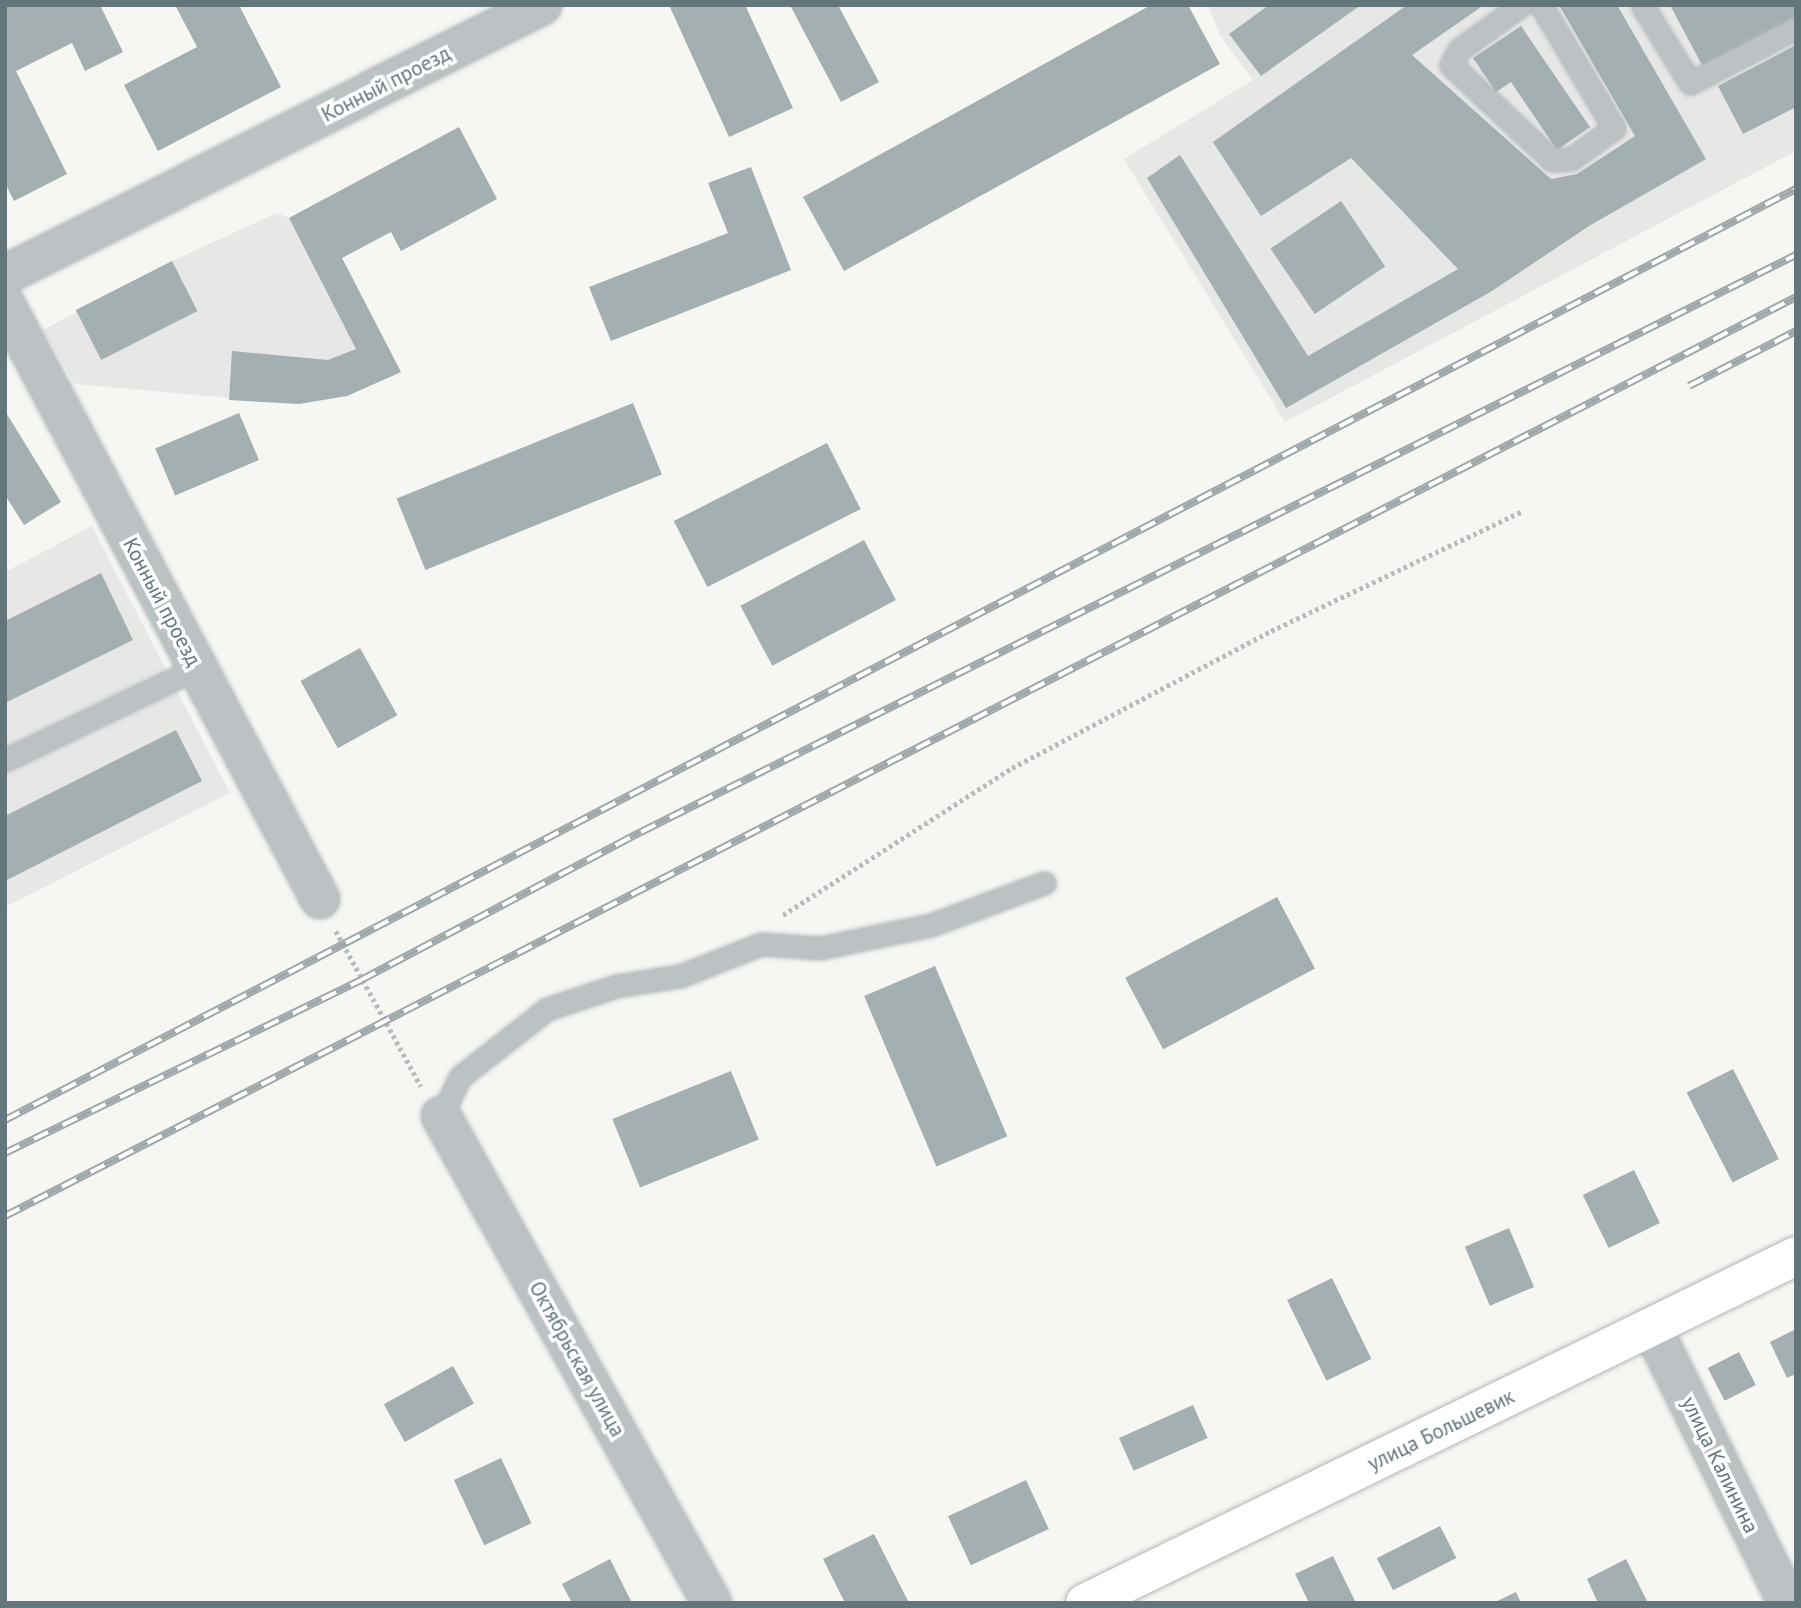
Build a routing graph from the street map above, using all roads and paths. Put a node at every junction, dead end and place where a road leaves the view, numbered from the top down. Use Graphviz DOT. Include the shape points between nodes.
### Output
graph roads {
  1 [pos="542,5"];
  2 [pos="1521,5"];
  3 [pos="1541,5"];
  4 [pos="1642,5"];
  5 [pos="1796,28"];
  6 [pos="5,275"];
  7 [pos="8,316"];
  8 [pos="1521,512"];
  9 [pos="197,668"];
  10 [pos="5,760"];
  11 [pos="1044,883"];
  12 [pos="320,899"];
  13 [pos="761,944"];
  14 [pos="441,1116"];
  15 [pos="1796,1256"];
  16 [pos="1652,1328"];
  17 [pos="712,1603"];
  18 [pos="1085,1603"];
  19 [pos="1788,1603"];
  1 -- 6 [label="street, Конный проезд"];
  2 -- 3 [label="lane" via="1459,50 1451,65 1552,160 1571,159 1614,128"];
  4 -- 5 [label="lane" via="1690,83"];
  7 -- 9 [label="street, Конный проезд"];
  8 -- 13 [label="path" via="1271,631 1012,768 788,908"];
  9 -- 10 [label="lane"];
  9 -- 12 [label="street, Конный проезд"];
  11 -- 13 [label="lane" via="931,925 820,948"];
  12 -- 14 [label="path" via="398,1051"];
  13 -- 14 [label="lane" via="680,975 616,986 547,1009 460,1077"];
  14 -- 17 [label="street, Октябрьская улица"];
  15 -- 16 [label="main road, улица Большевик"];
  16 -- 18 [label="main road, улица Большевик"];
  16 -- 19 [label="street, улица Калинина"];
}
